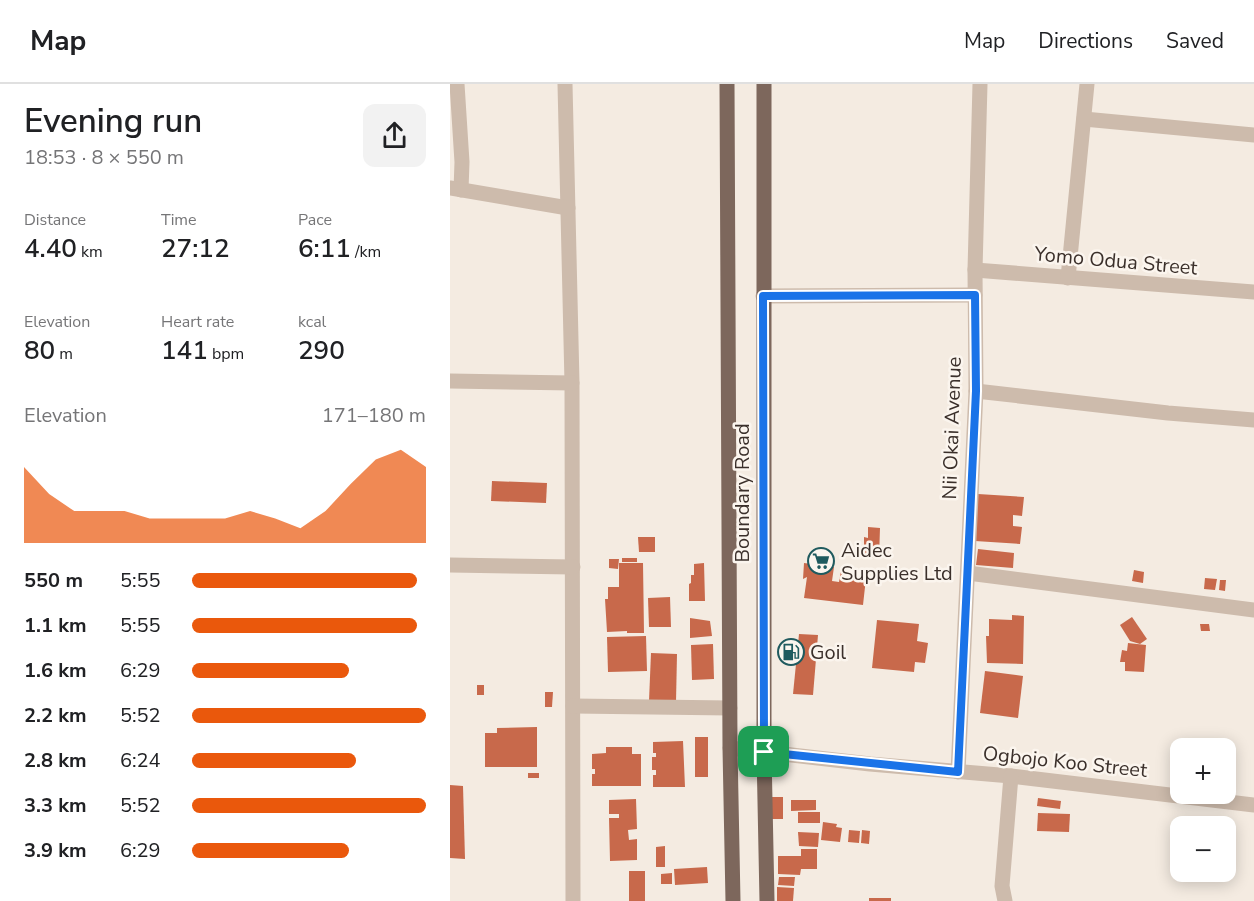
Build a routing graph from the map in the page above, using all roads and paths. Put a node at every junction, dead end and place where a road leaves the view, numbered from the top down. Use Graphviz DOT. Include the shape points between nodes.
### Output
graph roads {
  1 [pos="456,84"];
  2 [pos="565,84"];
  3 [pos="727,84"];
  4 [pos="764,84"];
  5 [pos="980,84"];
  6 [pos="1087,84"];
  7 [pos="1084,119"];
  8 [pos="1254,135"];
  9 [pos="455,189"];
  10 [pos="568,208"];
  11 [pos="975,270"];
  12 [pos="1068,279"];
  13 [pos="1254,292"];
  14 [pos="975,295"];
  15 [pos="763,296"];
  16 [pos="450,381"];
  17 [pos="572,383"];
  18 [pos="976,391"];
  19 [pos="1254,420"];
  20 [pos="450,565"];
  21 [pos="573,567"];
  22 [pos="968,573"];
  23 [pos="1254,610"];
  24 [pos="573,706"];
  25 [pos="730,708"];
  26 [pos="730,748"];
  27 [pos="764,752"];
  28 [pos="958,772"];
  29 [pos="1011,776"];
  30 [pos="1254,806"];
  31 [pos="573,901"];
  32 [pos="733,901"];
  33 [pos="767,901"];
  34 [pos="1005,901"];
  1 -- 9 [label="street" via="462,162"];
  2 -- 10 [label="street"];
  3 -- 25 [label="main road, Boundary Road"];
  4 -- 15 [label="main road, Boundary Road"];
  5 -- 11 [label="street, Nii Okai Avenue"];
  6 -- 7 [label="street"];
  7 -- 8 [label="street"];
  7 -- 12 [label="street"];
  9 -- 10 [label="street"];
  10 -- 17 [label="street"];
  11 -- 12 [label="street, Yomo Odua Street"];
  11 -- 14 [label="street, Nii Okai Avenue"];
  12 -- 13 [label="street, Yomo Odua Street"];
  14 -- 15 [label="street"];
  14 -- 18 [label="street, Nii Okai Avenue"];
  15 -- 27 [label="main road, Boundary Road"];
  16 -- 17 [label="street"];
  17 -- 21 [label="street"];
  18 -- 19 [label="street"];
  18 -- 22 [label="street, Nii Okai Avenue"];
  20 -- 21 [label="street"];
  21 -- 24 [label="street"];
  22 -- 23 [label="street"];
  22 -- 28 [label="street, Nii Okai Avenue"];
  24 -- 25 [label="street"];
  24 -- 31 [label="street"];
  25 -- 26 [label="main road, Boundary Road"];
  26 -- 27 [label="street, Ogbojo Koo Street"];
  26 -- 32 [label="main road, Boundary Road"];
  27 -- 28 [label="street, Ogbojo Koo Street"];
  27 -- 33 [label="main road, Boundary Road"];
  28 -- 29 [label="street, Ogbojo Koo Street"];
  29 -- 30 [label="street, Ogbojo Koo Street"];
  29 -- 34 [label="street" via="1002,886"];
}
